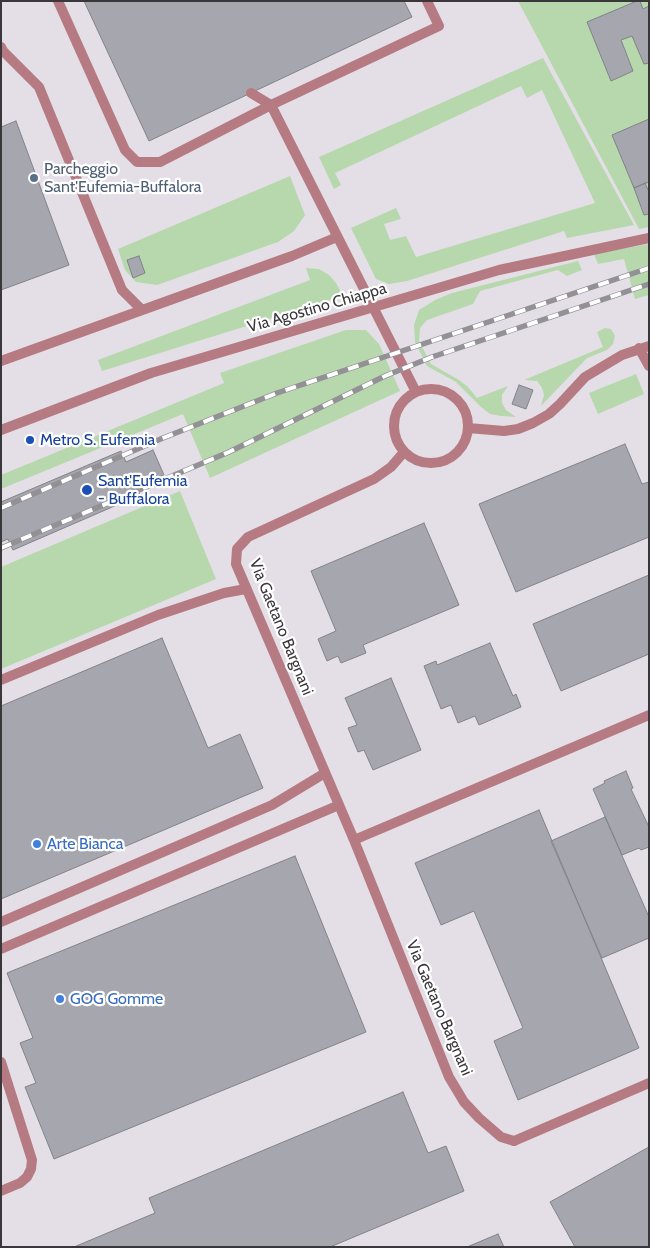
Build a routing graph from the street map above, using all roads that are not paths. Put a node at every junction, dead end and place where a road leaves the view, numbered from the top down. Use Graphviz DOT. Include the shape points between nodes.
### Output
graph roads {
  1 [pos="58,1"];
  2 [pos="427,1"];
  3 [pos="1,47"];
  4 [pos="251,93"];
  5 [pos="271,105"];
  6 [pos="337,237"];
  7 [pos="649,238"];
  8 [pos="372,308"];
  9 [pos="141,309"];
  10 [pos="644,347"];
  11 [pos="1,361"];
  12 [pos="649,366"];
  13 [pos="416,392"];
  14 [pos="468,428"];
  15 [pos="1,430"];
  16 [pos="404,452"];
  17 [pos="246,589"];
  18 [pos="1,680"];
  19 [pos="649,715"];
  20 [pos="325,773"];
  21 [pos="339,805"];
  22 [pos="354,840"];
  23 [pos="1,922"];
  24 [pos="1,949"];
  25 [pos="1,1062"];
  26 [pos="649,1083"];
  27 [pos="1,1191"];
  1 -- 5 [label="street" via="125,150 137,162 160,162"];
  2 -- 5 [label="street" via="439,26"];
  3 -- 9 [label="street" via="39,87 122,290"];
  4 -- 5 [label="street"];
  5 -- 6 [label="street"];
  6 -- 8 [label="street"];
  6 -- 9 [label="street"];
  7 -- 8 [label="street, Via Agostino Chiappa" via="500,270"];
  8 -- 13 [label="street"];
  8 -- 15 [label="street, Via Agostino Chiappa" via="151,373"];
  9 -- 11 [label="street"];
  10 -- 12 [label="street"];
  10 -- 14 [label="street" via="622,355 585,377 555,409 534,423 504,431"];
  13 -- 14 [label="street" via="441,390 452,396 461,404"];
  13 -- 16 [label="street" via="406,398 395,419 394,431"];
  14 -- 16 [label="street" via="459,451 437,463 425,463"];
  16 -- 17 [label="street, Via Gaetano Bargnani" via="374,479 248,537 238,550 236,564"];
  17 -- 18 [label="street" via="158,615"];
  17 -- 20 [label="street, Via Gaetano Bargnani"];
  19 -- 22 [label="street"];
  20 -- 21 [label="street, Via Gaetano Bargnani"];
  20 -- 23 [label="street" via="272,804"];
  21 -- 22 [label="street, Via Gaetano Bargnani"];
  21 -- 24 [label="street"];
  22 -- 26 [label="street, Via Gaetano Bargnani" via="449,1077 464,1102 501,1137 514,1141"];
  25 -- 27 [label="street" via="32,1160 27,1178"];
}
